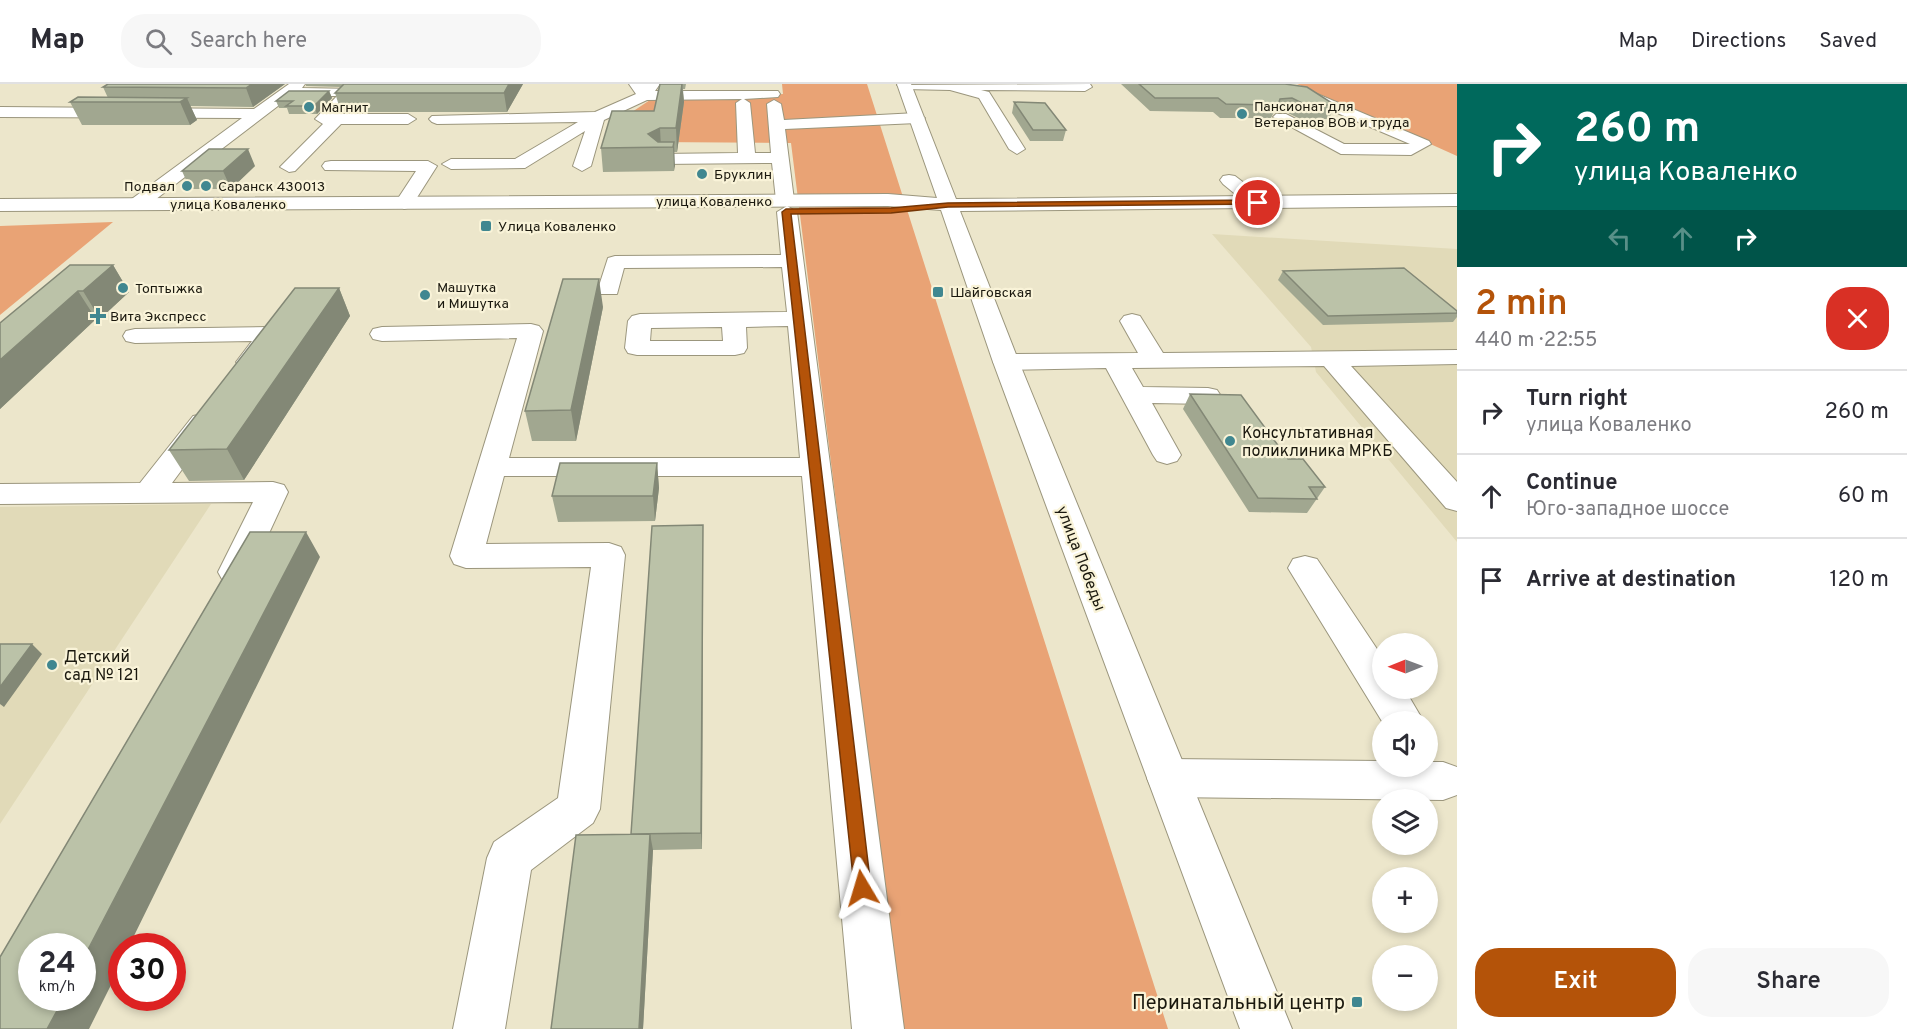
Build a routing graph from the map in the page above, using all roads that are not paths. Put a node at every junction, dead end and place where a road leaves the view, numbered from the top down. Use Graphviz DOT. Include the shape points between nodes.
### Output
graph roads {
  1 [pos="904,84"];
  2 [pos="1227,84"];
  3 [pos="937,85"];
  4 [pos="1033,85"];
  5 [pos="1085,87"];
  6 [pos="293,88"];
  7 [pos="645,88"];
  8 [pos="766,89"];
  9 [pos="743,103"];
  10 [pos="0,112"];
  11 [pos="257,114"];
  12 [pos="597,117"];
  13 [pos="1281,117"];
  14 [pos="917,118"];
  15 [pos="337,119"];
  16 [pos="408,119"];
  17 [pos="437,119"];
  18 [pos="775,125"];
  19 [pos="1017,149"];
  20 [pos="747,158"];
  21 [pos="773,158"];
  22 [pos="661,159"];
  23 [pos="451,164"];
  24 [pos="331,166"];
  25 [pos="582,166"];
  26 [pos="289,167"];
  27 [pos="1229,180"];
  28 [pos="780,200"];
  29 [pos="1457,200"];
  30 [pos="404,203"];
  31 [pos="1258,203"];
  32 [pos="0,205"];
  33 [pos="948,205"];
  34 [pos="129,210"];
  35 [pos="0,216"];
  36 [pos="792,261"];
  37 [pos="609,289"];
  38 [pos="798,319"];
  39 [pos="734,320"];
  40 [pos="1132,321"];
  41 [pos="382,334"];
  42 [pos="135,336"];
  43 [pos="1457,357"];
  44 [pos="1331,359"];
  45 [pos="1115,361"];
  46 [pos="1155,361"];
  47 [pos="1006,362"];
  48 [pos="1134,395"];
  49 [pos="1208,396"];
  50 [pos="1167,455"];
  51 [pos="492,467"];
  52 [pos="814,467"];
  53 [pos="149,492"];
  54 [pos="0,494"];
  55 [pos="1457,501"];
  56 [pos="1305,568"];
  57 [pos="217,604"];
  58 [pos="1397,711"];
  59 [pos="1168,778"];
  60 [pos="1446,781"];
  61 [pos="479,1029"];
  62 [pos="878,1029"];
  63 [pos="1266,1029"];
  1 -- 3 [label="main road"];
  1 -- 14 [label="main road, улица Победы"];
  2 -- 13 [label="main road" via="1298,91 1423,144 1411,150 1341,149"];
  3 -- 4 [label="main road"];
  3 -- 19 [label="main road" via="984,95"];
  4 -- 5 [label="main road"];
  6 -- 11 [label="main road"];
  6 -- 15 [label="main road" via="349,92 323,119"];
  7 -- 8 [label="main road"];
  7 -- 12 [label="main road"];
  8 -- 18 [label="main road"];
  8 -- 21 [label="main road"];
  9 -- 20 [label="main road"];
  10 -- 11 [label="main road"];
  11 -- 34 [label="main road"];
  12 -- 17 [label="main road"];
  12 -- 23 [label="main road" via="519,164"];
  12 -- 25 [label="main road"];
  14 -- 18 [label="main road"];
  14 -- 33 [label="main road, улица Победы"];
  15 -- 16 [label="main road"];
  15 -- 26 [label="main road"];
  18 -- 21 [label="main road"];
  20 -- 21 [label="main road"];
  20 -- 22 [label="main road"];
  21 -- 28 [label="main road"];
  24 -- 30 [label="main road" via="428,166"];
  27 -- 31 [label="main road"];
  28 -- 30 [label="main road, улица Коваленко"];
  28 -- 33 [label="main road, улица Коваленко" via="891,210"];
  28 -- 34 [label="main road, улица Коваленко"];
  28 -- 36 [label="main road"];
  29 -- 31 [label="main road, улица Коваленко"];
  30 -- 34 [label="main road, улица Коваленко"];
  31 -- 33 [label="main road, улица Коваленко"];
  32 -- 34 [label="main road, улица Коваленко"];
  33 -- 47 [label="main road, улица Победы"];
  34 -- 35 [label="main road, улица Коваленко"];
  36 -- 37 [label="main road" via="615,262"];
  36 -- 38 [label="main road"];
  38 -- 39 [label="main road"];
  38 -- 52 [label="main road"];
  40 -- 46 [label="main road"];
  41 -- 51 [label="main road" via="531,331"];
  42 -- 53 [label="main road" via="270,334"];
  43 -- 44 [label="main road"];
  44 -- 46 [label="main road"];
  44 -- 55 [label="main road"];
  45 -- 46 [label="main road"];
  45 -- 47 [label="main road"];
  45 -- 48 [label="main road"];
  47 -- 59 [label="main road, улица Победы"];
  48 -- 49 [label="main road"];
  48 -- 50 [label="main road"];
  51 -- 52 [label="main road"];
  51 -- 61 [label="main road" via="466,556 609,555 578,809 510,858"];
  52 -- 62 [label="main road"];
  53 -- 54 [label="main road"];
  53 -- 57 [label="main road" via="273,492"];
  56 -- 58 [label="main road"];
  59 -- 60 [label="main road"];
  59 -- 63 [label="main road, улица Победы"];
}
